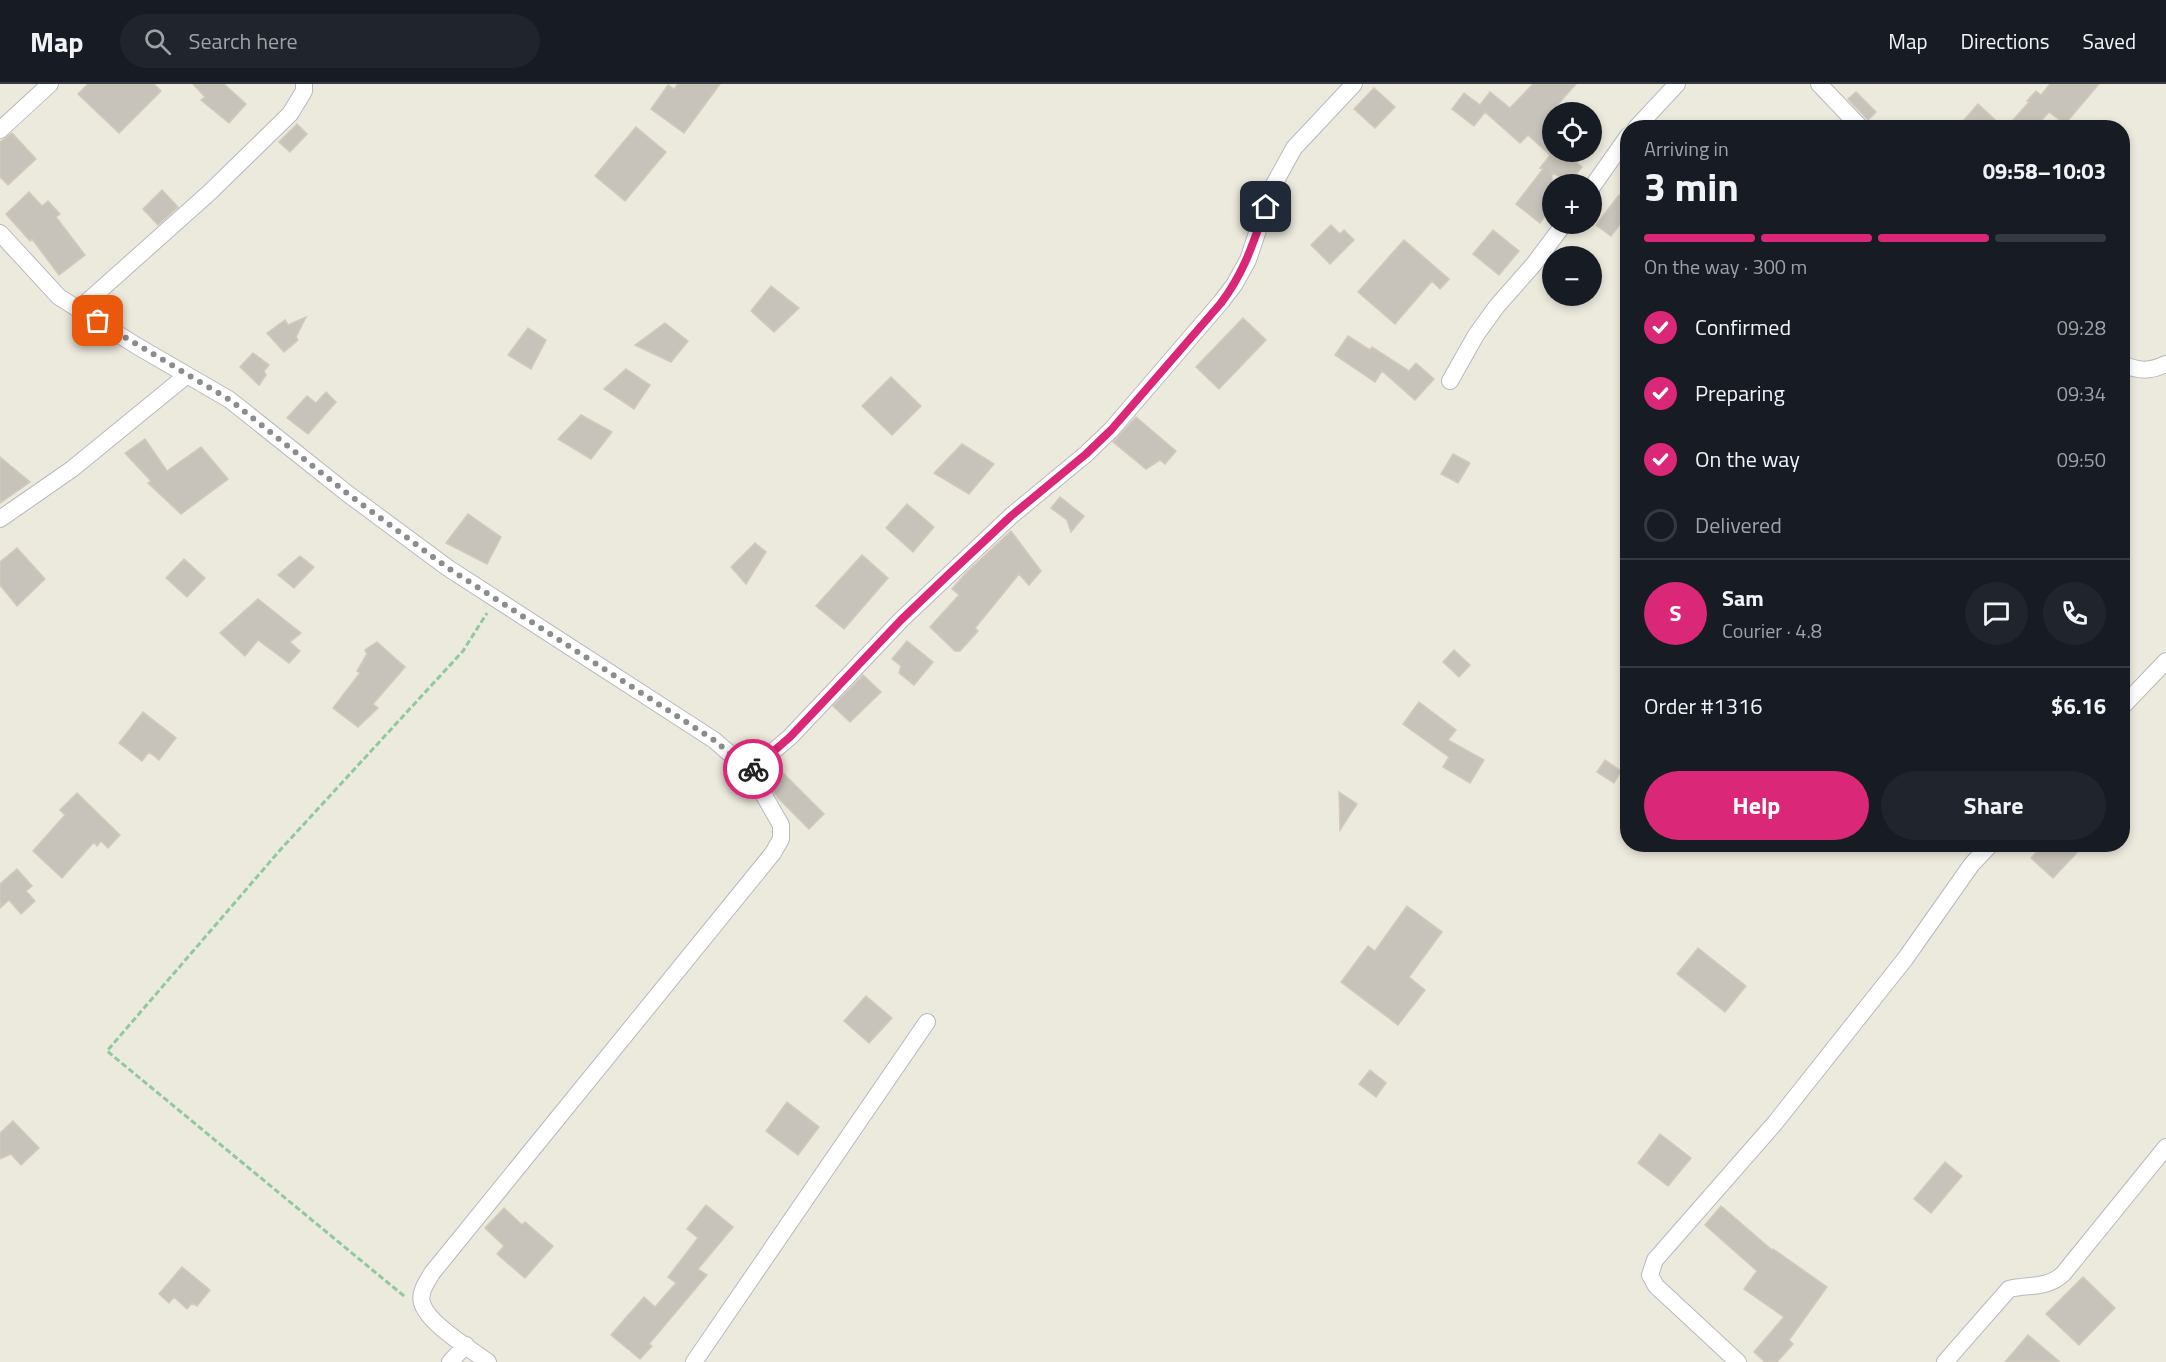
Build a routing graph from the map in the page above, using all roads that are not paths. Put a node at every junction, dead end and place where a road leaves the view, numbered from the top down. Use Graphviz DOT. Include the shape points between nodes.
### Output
graph roads {
  1 [pos="50,84"];
  2 [pos="304,84"];
  3 [pos="1354,84"];
  4 [pos="1677,84"];
  5 [pos="1819,84"];
  6 [pos="1643,120"];
  7 [pos="1854,120"];
  8 [pos="0,130"];
  9 [pos="1620,147"];
  10 [pos="1601,174"];
  11 [pos="0,233"];
  12 [pos="1556,234"];
  13 [pos="79,309"];
  14 [pos="2166,364"];
  15 [pos="2130,367"];
  16 [pos="187,375"];
  17 [pos="1450,381"];
  18 [pos="0,519"];
  19 [pos="2166,662"];
  20 [pos="2130,699"];
  21 [pos="750,771"];
  22 [pos="1983,852"];
  23 [pos="927,1022"];
  24 [pos="2166,1147"];
  25 [pos="466,1345"];
  26 [pos="450,1362"];
  27 [pos="488,1362"];
  28 [pos="694,1362"];
  29 [pos="1738,1362"];
  30 [pos="1945,1362"];
  1 -- 8 [label="street"];
  2 -- 13 [label="street" via="290,114 209,193"];
  3 -- 21 [label="street" via="1294,148 1272,188 1248,260 1234,285 1111,430 1011,516 901,620 790,737"];
  4 -- 6 [label="street"];
  5 -- 7 [label="street"];
  9 -- 10 [label="street"];
  11 -- 13 [label="street" via="59,297"];
  12 -- 17 [label="street" via="1497,306"];
  13 -- 16 [label="street"];
  14 -- 15 [label="street" via="2147,371"];
  16 -- 18 [label="street" via="72,470"];
  16 -- 21 [label="street" via="230,400 448,568 714,740"];
  19 -- 20 [label="street"];
  21 -- 25 [label="street" via="781,825 773,853 423,1288 422,1303 431,1318"];
  22 -- 29 [label="street" via="1905,959 1775,1123 1655,1260 1650,1275 1656,1286"];
  23 -- 28 [label="street"];
  24 -- 30 [label="street" via="2063,1274 2044,1286 2009,1289"];
  25 -- 26 [label="street"];
  25 -- 27 [label="street"];
}
